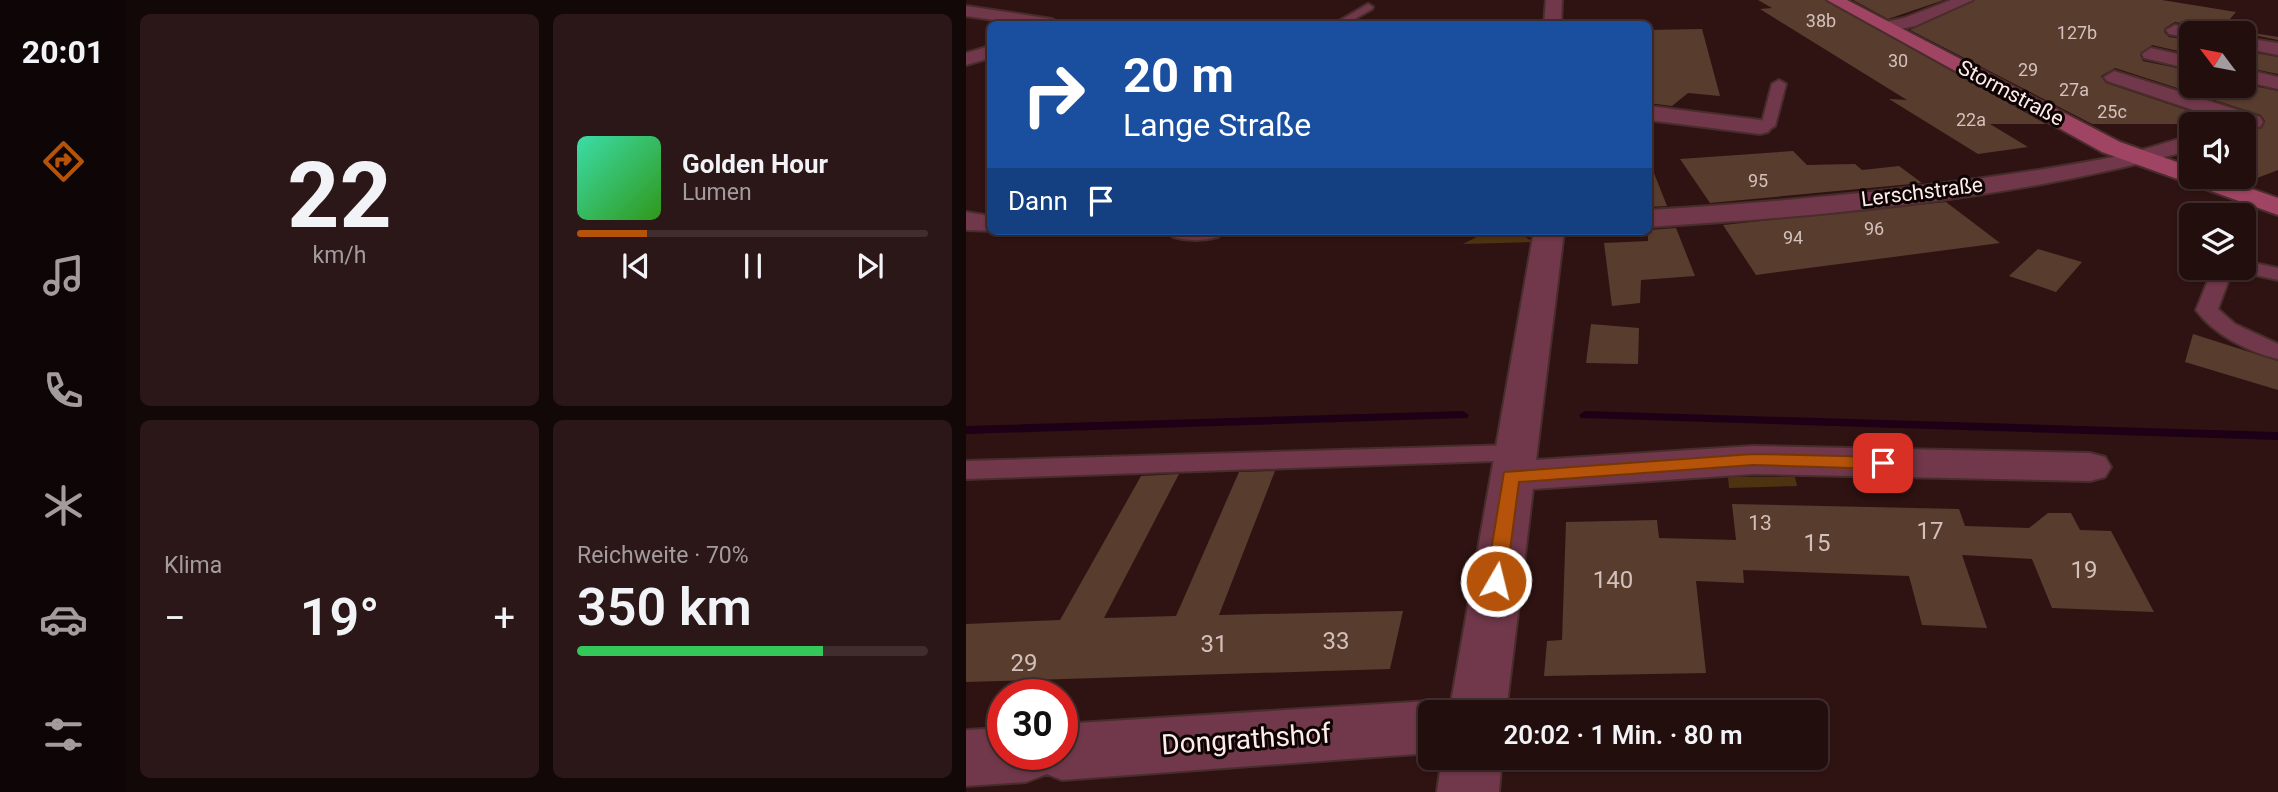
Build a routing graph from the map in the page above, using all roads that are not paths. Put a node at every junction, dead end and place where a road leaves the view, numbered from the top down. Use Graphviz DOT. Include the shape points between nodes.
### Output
graph roads {
  1 [pos="1555,0"];
  2 [pos="1835,0"];
  3 [pos="1965,0"];
  4 [pos="1368,6"];
  5 [pos="966,11"];
  6 [pos="1032,21"];
  7 [pos="1344,21"];
  8 [pos="1553,21"];
  9 [pos="1886,27"];
  10 [pos="2175,30"];
  11 [pos="2179,31"];
  12 [pos="2256,45"];
  13 [pos="2278,49"];
  14 [pos="987,53"];
  15 [pos="2151,54"];
  16 [pos="966,59"];
  17 [pos="2179,60"];
  18 [pos="2115,77"];
  19 [pos="2256,78"];
  20 [pos="2278,83"];
  21 [pos="1779,84"];
  22 [pos="2214,112"];
  23 [pos="2278,112"];
  24 [pos="1652,114"];
  25 [pos="2256,121"];
  26 [pos="1760,127"];
  27 [pos="2179,146"];
  28 [pos="2140,158"];
  29 [pos="2179,172"];
  30 [pos="2228,189"];
  31 [pos="2278,207"];
  32 [pos="1652,219"];
  33 [pos="966,221"];
  34 [pos="987,224"];
  35 [pos="1548,235"];
  36 [pos="2256,269"];
  37 [pos="2278,274"];
  38 [pos="2218,280"];
  39 [pos="2278,352"];
  40 [pos="1512,465"];
  41 [pos="2090,467"];
  42 [pos="966,470"];
  43 [pos="1480,700"];
  44 [pos="1418,728"];
  45 [pos="1078,751"];
  46 [pos="987,757"];
  47 [pos="966,758"];
  48 [pos="1471,770"];
  49 [pos="1468,792"];
  1 -- 8 [label="street"];
  2 -- 9 [label="street, Stormstraße"];
  3 -- 9 [label="street"];
  4 -- 7 [label="lane"];
  5 -- 6 [label="street"];
  9 -- 28 [label="street, Stormstraße" via="2111,147"];
  10 -- 11 [label="street"];
  12 -- 13 [label="street"];
  14 -- 16 [label="street"];
  15 -- 17 [label="street"];
  18 -- 22 [label="street"];
  19 -- 20 [label="street"];
  21 -- 26 [label="lane" via="1768,126"];
  23 -- 25 [label="street"];
  24 -- 26 [label="street"];
  27 -- 28 [label="street, Lerschstraße"];
  28 -- 29 [label="street, Stormstraße"];
  28 -- 32 [label="street, Lerschstraße" via="1923,192"];
  30 -- 31 [label="street, Stormstraße"];
  33 -- 34 [label="street"];
  35 -- 40 [label="street"];
  36 -- 37 [label="lane"];
  38 -- 39 [label="lane" via="2207,310 2227,329"];
  40 -- 41 [label="street" via="1753,460"];
  40 -- 42 [label="lane"];
  40 -- 43 [label="street"];
  44 -- 45 [label="street, Dongrathshof"];
  46 -- 47 [label="street"];
  48 -- 49 [label="street"];
}
